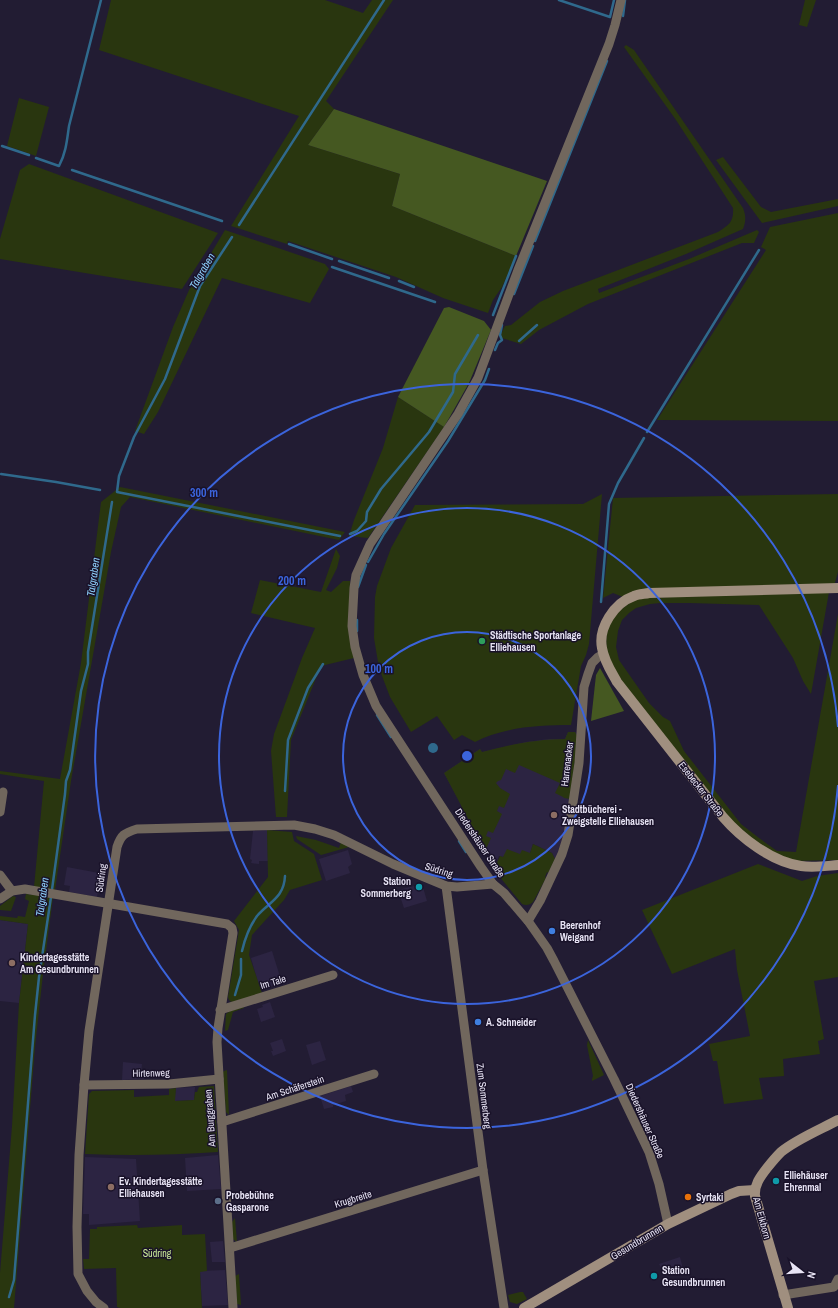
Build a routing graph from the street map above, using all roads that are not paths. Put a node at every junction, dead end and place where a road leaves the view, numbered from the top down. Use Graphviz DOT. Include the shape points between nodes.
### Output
graph roads {
  1 [pos="621,0"];
  2 [pos="838,588"];
  3 [pos="603,654"];
  4 [pos="3,792"];
  5 [pos="0,812"];
  6 [pos="838,865"];
  7 [pos="0,875"];
  8 [pos="493,884"];
  9 [pos="446,886"];
  10 [pos="12,891"];
  11 [pos="0,899"];
  12 [pos="108,902"];
  13 [pos="528,921"];
  14 [pos="333,975"];
  15 [pos="220,1010"];
  16 [pos="374,1074"];
  17 [pos="219,1079"];
  18 [pos="84,1085"];
  19 [pos="838,1120"];
  20 [pos="222,1122"];
  21 [pos="483,1170"];
  22 [pos="755,1190"];
  23 [pos="668,1224"];
  24 [pos="230,1248"];
  25 [pos="838,1278"];
  26 [pos="783,1295"];
  27 [pos="94,1305"];
  28 [pos="104,1308"];
  29 [pos="233,1308"];
  30 [pos="504,1308"];
  31 [pos="524,1308"];
  32 [pos="788,1308"];
  1 -- 8 [label="street, Diedershäuser Straße" via="609,44 518,270 478,378 458,414 370,544 356,575 352,602 352,626 358,658 376,706"];
  2 -- 3 [label="street" via="649,593 634,596 620,605 607,621 601,638"];
  3 -- 6 [label="street, Esebecker Straße" via="617,682 734,830 761,850 788,863 807,866"];
  3 -- 13 [label="street, Harrenacker" via="592,663 584,687 579,763 568,835 562,854"];
  4 -- 5 [label="street"];
  7 -- 10 [label="street"];
  8 -- 9 [label="street, Südring"];
  8 -- 13 [label="street, Diedershäuser Straße"];
  9 -- 12 [label="street, Südring" via="334,835 294,825 137,829 126,832 116,848"];
  9 -- 21 [label="street, Zum Sommerberg"];
  10 -- 11 [label="street"];
  10 -- 12 [label="street" via="25,888"];
  12 -- 15 [label="street, Am Burggraben" via="228,924 233,933"];
  12 -- 18 [label="street, Südring" via="89,1031"];
  13 -- 23 [label="street, Diedershäuser Straße" via="554,961 649,1152"];
  14 -- 15 [label="street, Im Tale"];
  15 -- 17 [label="street, Am Burggraben" via="217,1042"];
  16 -- 20 [label="street, Am Schäferstein"];
  17 -- 18 [label="street, Hirtenweg" via="169,1084"];
  17 -- 20 [label="street, Am Burggraben"];
  18 -- 27 [label="street, Südring" via="79,1155 77,1256 78,1274"];
  19 -- 22 [label="street, Am Eikborn" via="782,1151 763,1172"];
  20 -- 24 [label="street, Am Burggraben"];
  21 -- 24 [label="street, Krugbreite"];
  21 -- 30 [label="street, Zum Sommerberg"];
  22 -- 23 [label="street, Gesundbrunnen" via="731,1194"];
  22 -- 26 [label="street, Am Eikborn"];
  23 -- 31 [label="street, Gesundbrunnen"];
  24 -- 29 [label="street, Am Burggraben"];
  25 -- 26 [label="street" via="834,1287"];
  26 -- 32 [label="street, Am Eikborn"];
  27 -- 28 [label="street, Südring"];
}
